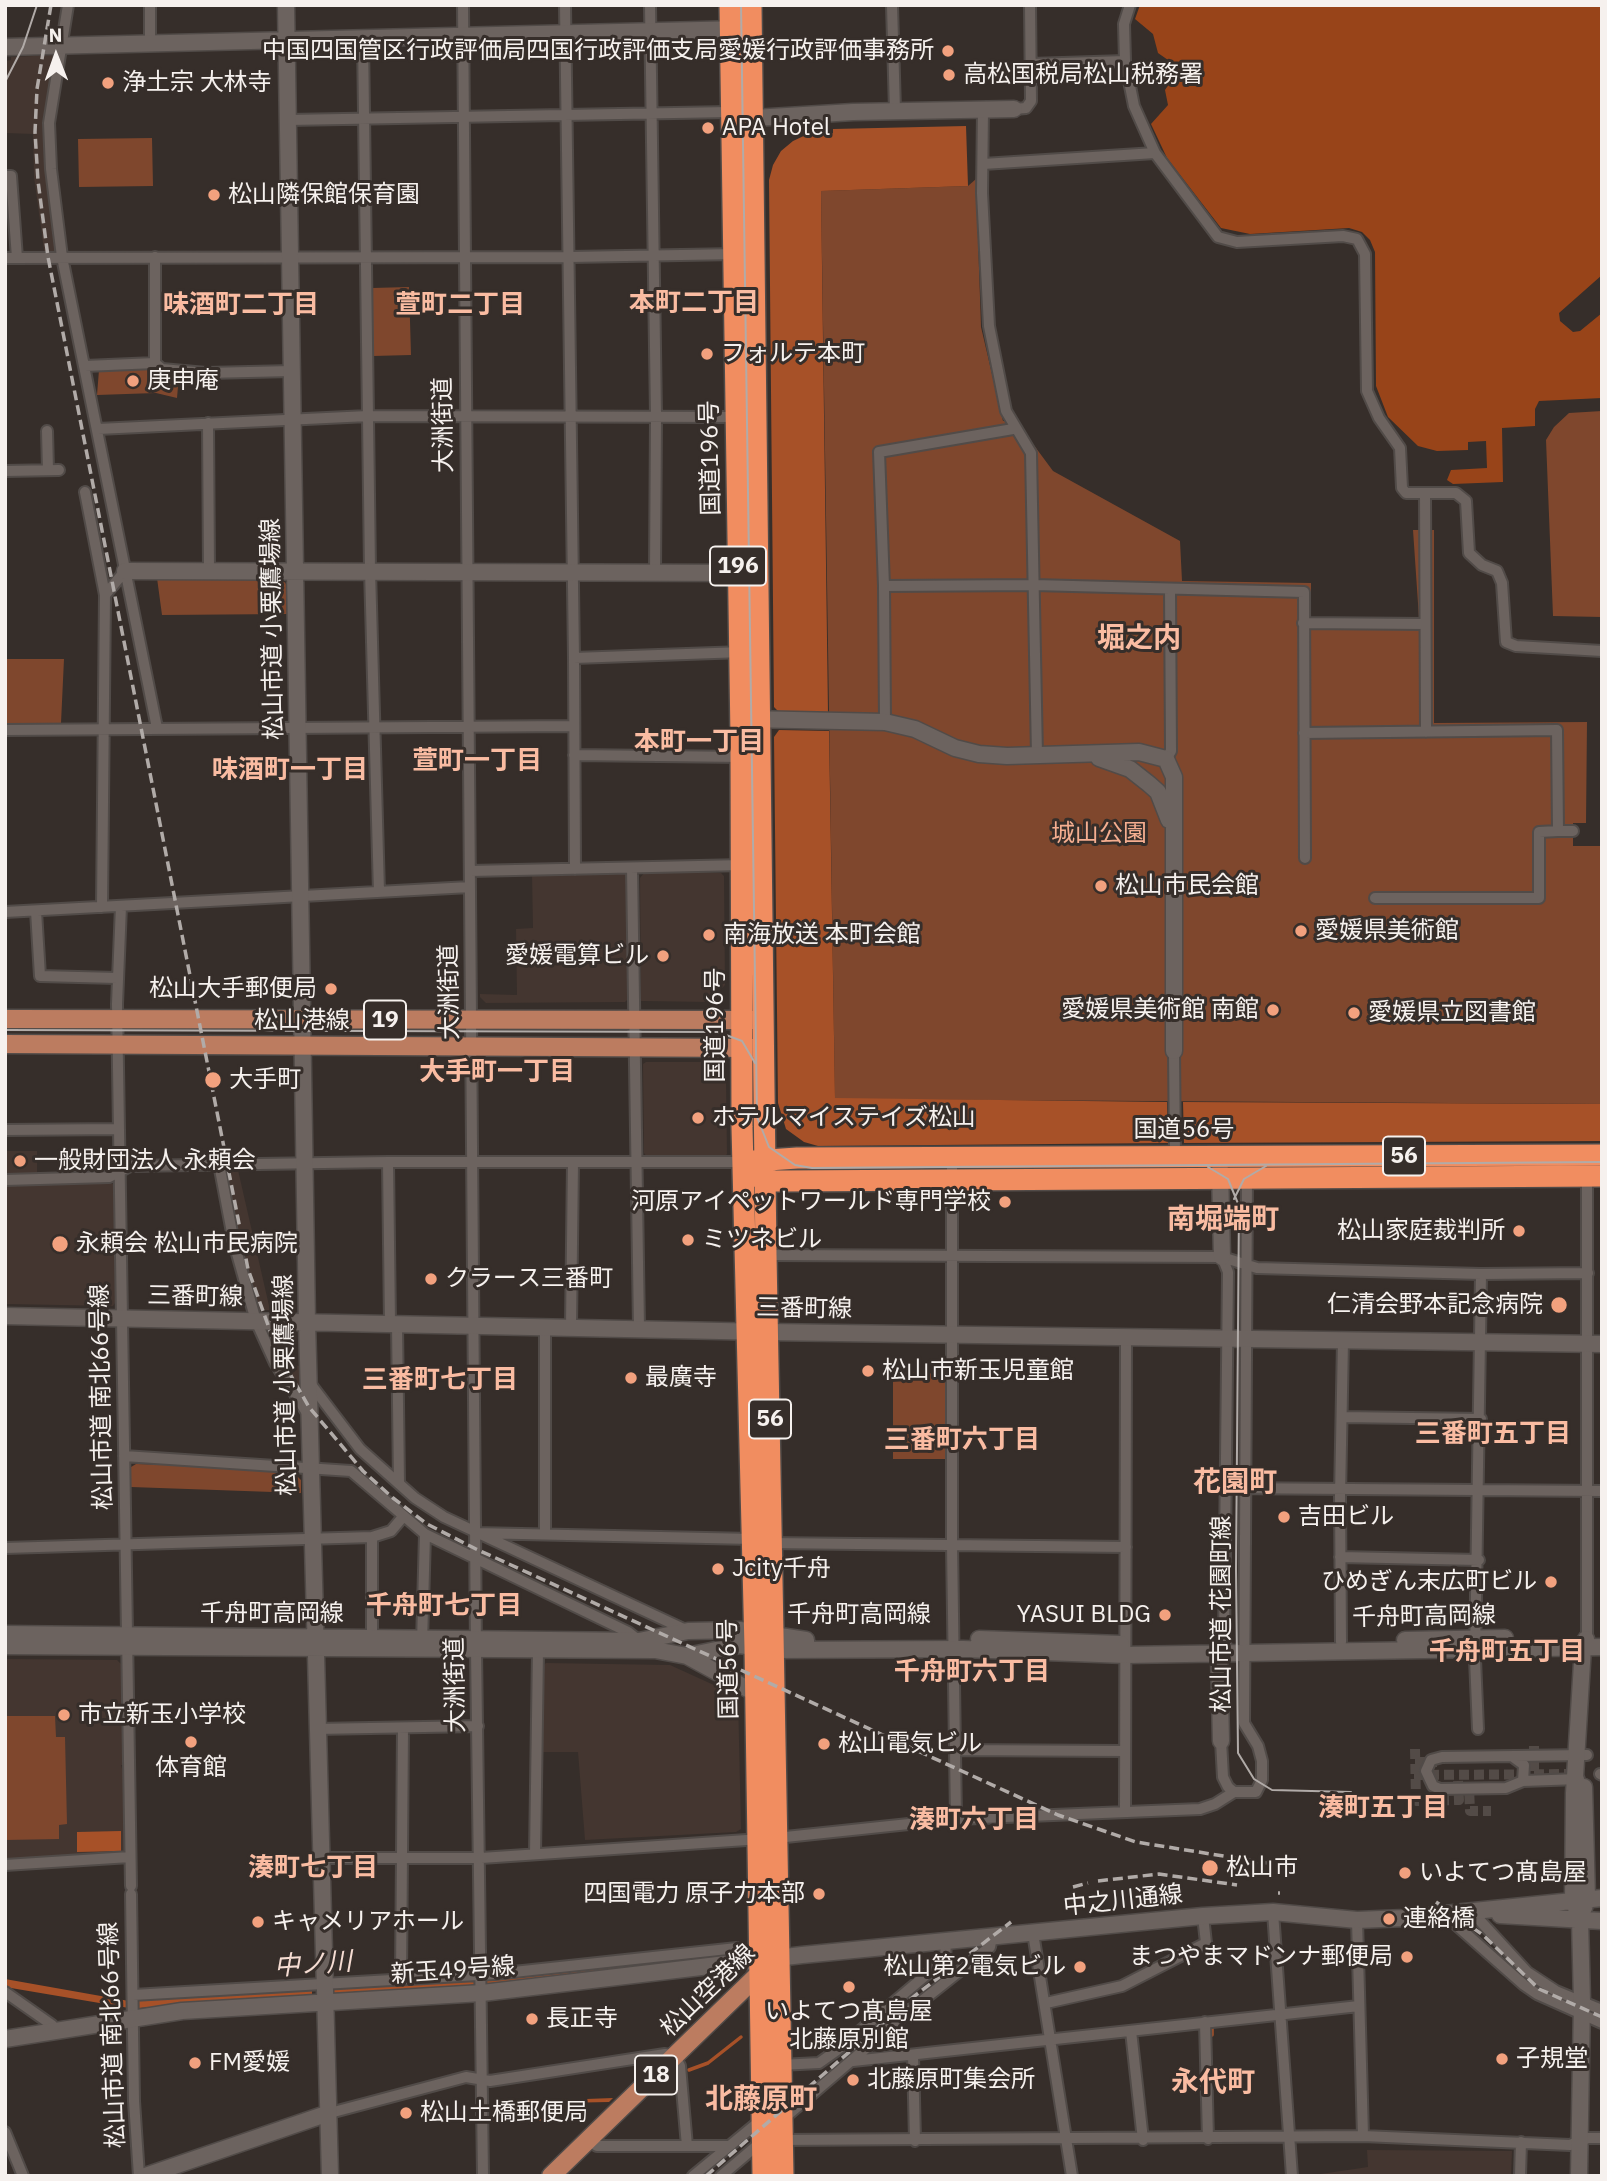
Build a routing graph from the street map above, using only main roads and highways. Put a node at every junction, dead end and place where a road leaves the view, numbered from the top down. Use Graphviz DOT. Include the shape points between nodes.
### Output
graph roads {
  1 [pos="730,5"];
  2 [pos="751,5"];
  3 [pos="741,28"];
  4 [pos="746,417"];
  5 [pos="752,865"];
  6 [pos="5,1019"];
  7 [pos="741,1020"];
  8 [pos="765,1020"];
  9 [pos="5,1045"];
  10 [pos="742,1047"];
  11 [pos="766,1048"];
  12 [pos="766,1126"];
  13 [pos="797,1158"];
  14 [pos="743,1163"];
  15 [pos="1595,1166"];
  16 [pos="767,1171"];
  17 [pos="758,1332"];
  18 [pos="764,1642"];
  19 [pos="767,1838"];
  20 [pos="766,1964"];
  21 [pos="772,2130"];
  22 [pos="551,2176"];
  23 [pos="763,2176"];
  24 [pos="783,2176"];
  1 -- 3 [label="highway, 国道196号 / 196"];
  2 -- 3 [label="highway, 国道196号 / 196"];
  3 -- 4 [label="highway, 国道196号 / 196" via="754,117 754,254"];
  3 -- 4 [label="highway, 国道196号 / 196" via="730,111 733,254"];
  4 -- 5 [label="highway, 国道196号 / 196" via="750,652 760,719 751,757"];
  5 -- 7 [label="highway, 国道196号 / 196"];
  5 -- 8 [label="highway, 国道196号 / 196"];
  6 -- 7 [label="main road, 松山港線 / 19"];
  7 -- 8 [label="main road, 松山港線 / 19"];
  7 -- 10 [label="highway, 国道196号 / 196"];
  8 -- 11 [label="highway, 国道196号 / 196"];
  9 -- 10 [label="main road, 松山港線 / 19"];
  10 -- 11 [label="main road, 松山港線 / 19"];
  10 -- 14 [label="highway, 国道196号 / 196"];
  11 -- 12 [label="highway, 国道196号 / 196"];
  12 -- 13 [label="highway" via="776,1144"];
  12 -- 16 [label="highway, 国道196号 / 196"];
  13 -- 15 [label="highway, 国道56号 / 56" via="952,1158 1175,1149 1220,1156"];
  13 -- 16 [label="highway, 国道56号 / 56"];
  14 -- 16 [label="highway" via="752,1175"];
  14 -- 17 [label="highway, 国道56号 / 56"];
  15 -- 16 [label="highway, 国道56号 / 56" via="1247,1179 953,1180"];
  16 -- 17 [label="highway, 国道56号 / 56" via="766,1255"];
  17 -- 18 [label="highway, 国道56号 / 56"];
  18 -- 19 [label="highway, 国道56号 / 56"];
  18 -- 19 [label="highway, 国道56号 / 56" via="755,1693"];
  19 -- 20 [label="highway, 国道56号 / 56"];
  20 -- 21 [label="highway, 国道56号 / 56"];
  20 -- 21 [label="highway, 国道56号 / 56" via="780,2065"];
  20 -- 22 [label="main road, 松山空港線 / 18"];
  21 -- 23 [label="highway, 国道56号 / 56"];
  21 -- 24 [label="highway, 国道56号 / 56"];
}
